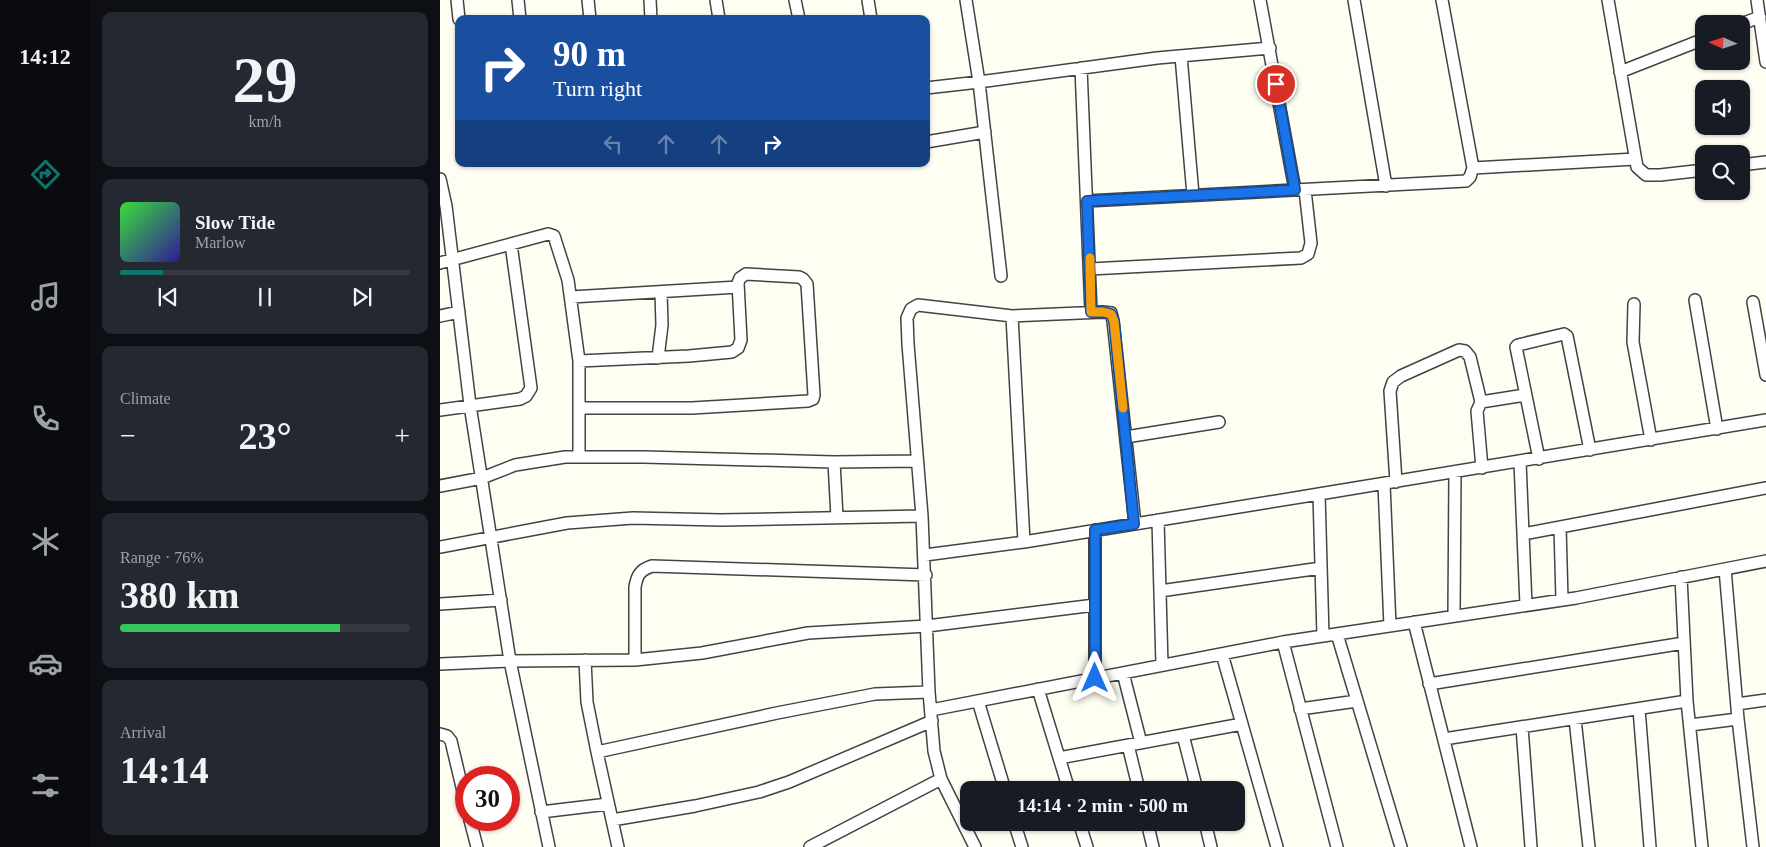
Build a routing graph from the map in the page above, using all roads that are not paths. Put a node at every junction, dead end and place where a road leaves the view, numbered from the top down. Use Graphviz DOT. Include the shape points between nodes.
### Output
graph roads {
  1 [pos="457,0"];
  2 [pos="518,0"];
  3 [pos="588,0"];
  4 [pos="650,0"];
  5 [pos="716,0"];
  6 [pos="795,0"];
  7 [pos="868,0"];
  8 [pos="966,0"];
  9 [pos="1260,0"];
  10 [pos="1354,0"];
  11 [pos="1442,0"];
  12 [pos="1608,0"];
  13 [pos="1757,0"];
  14 [pos="459,15"];
  15 [pos="520,15"];
  16 [pos="590,15"];
  17 [pos="651,15"];
  18 [pos="718,15"];
  19 [pos="798,15"];
  20 [pos="870,15"];
  21 [pos="1760,17"];
  22 [pos="1750,21"];
  23 [pos="1695,43"];
  24 [pos="1270,48"];
  25 [pos="1182,56"];
  26 [pos="1766,62"];
  27 [pos="1081,68"];
  28 [pos="1620,72"];
  29 [pos="979,82"];
  30 [pos="930,88"];
  31 [pos="985,132"];
  32 [pos="930,141"];
  33 [pos="1636,159"];
  34 [pos="1766,162"];
  35 [pos="1750,165"];
  36 [pos="1473,168"];
  37 [pos="1695,171"];
  38 [pos="440,179"];
  39 [pos="1386,186"];
  40 [pos="1300,190"];
  41 [pos="1194,196"];
  42 [pos="1087,201"];
  43 [pos="443,207"];
  44 [pos="511,244"];
  45 [pos="452,260"];
  46 [pos="440,263"];
  47 [pos="1090,275"];
  48 [pos="1001,276"];
  49 [pos="738,287"];
  50 [pos="661,292"];
  51 [pos="571,297"];
  52 [pos="1695,300"];
  53 [pos="1753,302"];
  54 [pos="1634,304"];
  55 [pos="1091,308"];
  56 [pos="459,312"];
  57 [pos="440,316"];
  58 [pos="1012,316"];
  59 [pos="658,358"];
  60 [pos="579,361"];
  61 [pos="1766,375"];
  62 [pos="1525,395"];
  63 [pos="1481,402"];
  64 [pos="470,405"];
  65 [pos="579,408"];
  66 [pos="440,410"];
  67 [pos="1766,420"];
  68 [pos="1219,422"];
  69 [pos="1717,428"];
  70 [pos="1126,437"];
  71 [pos="1652,440"];
  72 [pos="1590,450"];
  73 [pos="579,457"];
  74 [pos="1539,459"];
  75 [pos="917,461"];
  76 [pos="834,462"];
  77 [pos="1520,462"];
  78 [pos="1482,468"];
  79 [pos="1454,472"];
  80 [pos="482,478"];
  81 [pos="1396,482"];
  82 [pos="1384,484"];
  83 [pos="440,486"];
  84 [pos="1766,488"];
  85 [pos="1319,494"];
  86 [pos="922,516"];
  87 [pos="837,517"];
  88 [pos="1158,520"];
  89 [pos="1134,524"];
  90 [pos="1560,527"];
  91 [pos="1095,530"];
  92 [pos="1523,534"];
  93 [pos="491,538"];
  94 [pos="1024,542"];
  95 [pos="440,547"];
  96 [pos="925,555"];
  97 [pos="1766,561"];
  98 [pos="1321,568"];
  99 [pos="1725,569"];
  100 [pos="926,575"];
  101 [pos="1681,577"];
  102 [pos="1160,591"];
  103 [pos="501,600"];
  104 [pos="1562,600"];
  105 [pos="440,604"];
  106 [pos="1095,605"];
  107 [pos="1526,605"];
  108 [pos="1454,616"];
  109 [pos="1414,622"];
  110 [pos="927,626"];
  111 [pos="1390,626"];
  112 [pos="1338,634"];
  113 [pos="1323,636"];
  114 [pos="1283,642"];
  115 [pos="1684,643"];
  116 [pos="1222,654"];
  117 [pos="584,660"];
  118 [pos="635,660"];
  119 [pos="510,661"];
  120 [pos="440,664"];
  121 [pos="1162,665"];
  122 [pos="1122,673"];
  123 [pos="1095,678"];
  124 [pos="1429,684"];
  125 [pos="1038,689"];
  126 [pos="929,692"];
  127 [pos="1766,700"];
  128 [pos="978,701"];
  129 [pos="1357,701"];
  130 [pos="1687,701"];
  131 [pos="1736,704"];
  132 [pos="1300,709"];
  133 [pos="1639,709"];
  134 [pos="931,715"];
  135 [pos="1575,719"];
  136 [pos="1738,719"];
  137 [pos="1242,724"];
  138 [pos="1690,725"];
  139 [pos="1522,727"];
  140 [pos="440,734"];
  141 [pos="1183,735"];
  142 [pos="1444,739"];
  143 [pos="1142,743"];
  144 [pos="1128,745"];
  145 [pos="597,752"];
  146 [pos="1059,758"];
  147 [pos="457,766"];
  148 [pos="942,779"];
  149 [pos="1002,781"];
  150 [pos="1066,781"];
  151 [pos="1137,781"];
  152 [pos="1195,781"];
  153 [pos="608,804"];
  154 [pos="541,812"];
  155 [pos="612,820"];
  156 [pos="472,831"];
  157 [pos="1017,831"];
  158 [pos="1082,831"];
  159 [pos="1149,831"];
  160 [pos="1207,831"];
  161 [pos="476,847"];
  162 [pos="549,847"];
  163 [pos="618,847"];
  164 [pos="810,847"];
  165 [pos="976,847"];
  166 [pos="1022,847"];
  167 [pos="1087,847"];
  168 [pos="1153,847"];
  169 [pos="1211,847"];
  170 [pos="1278,847"];
  171 [pos="1337,847"];
  172 [pos="1401,847"];
  173 [pos="1471,847"];
  174 [pos="1532,847"];
  175 [pos="1589,847"];
  176 [pos="1650,847"];
  177 [pos="1702,847"];
  178 [pos="1753,847"];
  1 -- 14 [label="street"];
  2 -- 15 [label="street"];
  3 -- 16 [label="street"];
  4 -- 17 [label="street"];
  5 -- 18 [label="street"];
  6 -- 19 [label="street"];
  7 -- 20 [label="street"];
  8 -- 29 [label="street"];
  9 -- 24 [label="street"];
  10 -- 39 [label="street"];
  11 -- 36 [label="street"];
  12 -- 28 [label="street"];
  13 -- 21 [label="street"];
  21 -- 22 [label="street"];
  21 -- 26 [label="street"];
  23 -- 28 [label="street"];
  24 -- 25 [label="street"];
  24 -- 40 [label="street"];
  25 -- 27 [label="street"];
  25 -- 41 [label="street"];
  27 -- 29 [label="street"];
  27 -- 42 [label="street"];
  28 -- 33 [label="street"];
  29 -- 30 [label="street"];
  29 -- 31 [label="street"];
  31 -- 32 [label="street"];
  31 -- 48 [label="street"];
  33 -- 36 [label="street"];
  33 -- 37 [label="street" via="1637,167 1646,175"];
  34 -- 35 [label="street"];
  36 -- 39 [label="street" via="1466,181"];
  38 -- 43 [label="street"];
  39 -- 40 [label="street"];
  40 -- 41 [label="street"];
  40 -- 47 [label="street" via="1311,243 1308,254 1301,258 1209,262"];
  41 -- 42 [label="street"];
  42 -- 47 [label="street"];
  43 -- 45 [label="street"];
  44 -- 45 [label="street"];
  44 -- 51 [label="street" via="548,234 554,236"];
  44 -- 64 [label="street" via="531,388 520,399"];
  45 -- 46 [label="street"];
  45 -- 56 [label="street"];
  47 -- 55 [label="street"];
  49 -- 50 [label="street"];
  49 -- 59 [label="street" via="741,340 738,348 732,352"];
  49 -- 65 [label="street" via="740,278 746,274 803,279 806,284 813,399 692,408"];
  50 -- 51 [label="street"];
  50 -- 59 [label="street"];
  51 -- 60 [label="street"];
  52 -- 69 [label="street"];
  53 -- 61 [label="street"];
  54 -- 71 [label="street" via="1633,342"];
  55 -- 58 [label="street"];
  55 -- 70 [label="street" via="1111,314 1114,321"];
  56 -- 57 [label="street"];
  56 -- 64 [label="street"];
  58 -- 75 [label="street" via="918,305 911,309 906,318"];
  58 -- 94 [label="street"];
  59 -- 60 [label="street"];
  60 -- 65 [label="street"];
  62 -- 63 [label="street"];
  62 -- 72 [label="street" via="1516,347 1566,334"];
  62 -- 74 [label="street"];
  63 -- 78 [label="street" via="1477,411"];
  63 -- 81 [label="street" via="1470,357 1465,351 1459,350 1394,382 1390,391"];
  64 -- 66 [label="street"];
  64 -- 80 [label="street"];
  65 -- 73 [label="street"];
  67 -- 69 [label="street"];
  68 -- 70 [label="street"];
  69 -- 71 [label="street"];
  70 -- 89 [label="street"];
  71 -- 72 [label="street"];
  72 -- 74 [label="street"];
  73 -- 76 [label="street"];
  73 -- 80 [label="street" via="515,465"];
  74 -- 77 [label="street"];
  75 -- 76 [label="street"];
  75 -- 86 [label="street"];
  76 -- 87 [label="street"];
  77 -- 78 [label="street"];
  77 -- 92 [label="street"];
  78 -- 79 [label="street"];
  79 -- 81 [label="street"];
  79 -- 108 [label="street"];
  80 -- 83 [label="street"];
  80 -- 93 [label="street"];
  81 -- 82 [label="street"];
  82 -- 85 [label="street"];
  82 -- 111 [label="street"];
  84 -- 90 [label="street"];
  85 -- 88 [label="street"];
  85 -- 98 [label="street"];
  86 -- 87 [label="street"];
  86 -- 96 [label="street"];
  87 -- 93 [label="street" via="634,518 567,523"];
  88 -- 89 [label="street"];
  88 -- 102 [label="street"];
  89 -- 91 [label="street"];
  90 -- 92 [label="street"];
  90 -- 104 [label="street"];
  91 -- 94 [label="street"];
  91 -- 106 [label="street"];
  92 -- 107 [label="street"];
  93 -- 95 [label="street"];
  93 -- 103 [label="street"];
  94 -- 96 [label="street"];
  96 -- 100 [label="street"];
  97 -- 99 [label="street"];
  98 -- 102 [label="street"];
  98 -- 113 [label="street"];
  99 -- 101 [label="street"];
  99 -- 131 [label="street"];
  100 -- 110 [label="street"];
  100 -- 118 [label="street" via="652,566 637,576 635,587"];
  101 -- 104 [label="street"];
  101 -- 115 [label="street"];
  102 -- 121 [label="street"];
  103 -- 105 [label="street"];
  103 -- 119 [label="street"];
  104 -- 107 [label="street"];
  106 -- 110 [label="street"];
  106 -- 123 [label="street"];
  107 -- 108 [label="street"];
  108 -- 109 [label="street"];
  109 -- 111 [label="street"];
  109 -- 124 [label="street"];
  110 -- 118 [label="street" via="808,633 711,652"];
  110 -- 126 [label="street"];
  111 -- 112 [label="street"];
  112 -- 113 [label="street"];
  112 -- 129 [label="street"];
  113 -- 114 [label="street"];
  114 -- 116 [label="street"];
  114 -- 132 [label="street"];
  115 -- 124 [label="street"];
  115 -- 130 [label="street"];
  116 -- 121 [label="street"];
  116 -- 137 [label="street"];
  117 -- 118 [label="street"];
  117 -- 119 [label="street"];
  117 -- 145 [label="street"];
  119 -- 120 [label="street"];
  119 -- 154 [label="street"];
  121 -- 122 [label="street"];
  122 -- 123 [label="street"];
  122 -- 143 [label="street"];
  123 -- 125 [label="street"];
  124 -- 142 [label="street"];
  125 -- 128 [label="street"];
  125 -- 146 [label="street"];
  126 -- 134 [label="street"];
  126 -- 145 [label="street" via="875,694"];
  127 -- 131 [label="street"];
  128 -- 134 [label="street"];
  128 -- 149 [label="street"];
  129 -- 132 [label="street"];
  129 -- 172 [label="street"];
  130 -- 133 [label="street"];
  130 -- 138 [label="street"];
  131 -- 136 [label="street"];
  132 -- 171 [label="street"];
  133 -- 135 [label="street"];
  133 -- 176 [label="street"];
  134 -- 148 [label="street" via="934,750"];
  134 -- 155 [label="street" via="789,782 724,800"];
  135 -- 139 [label="street"];
  135 -- 175 [label="street"];
  136 -- 138 [label="street"];
  136 -- 178 [label="street"];
  137 -- 141 [label="street"];
  137 -- 170 [label="street"];
  138 -- 177 [label="street"];
  139 -- 142 [label="street"];
  139 -- 174 [label="street"];
  140 -- 147 [label="street" via="451,741"];
  141 -- 143 [label="street"];
  141 -- 152 [label="street"];
  142 -- 173 [label="street"];
  143 -- 144 [label="street"];
  144 -- 146 [label="street"];
  144 -- 151 [label="street"];
  145 -- 153 [label="street"];
  146 -- 150 [label="street"];
  148 -- 164 [label="street"];
  148 -- 165 [label="street"];
  153 -- 154 [label="street"];
  153 -- 155 [label="street"];
  154 -- 162 [label="street"];
  155 -- 163 [label="street"];
  156 -- 161 [label="street"];
  157 -- 166 [label="street"];
  158 -- 167 [label="street"];
  159 -- 168 [label="street"];
  160 -- 169 [label="street"];
}
